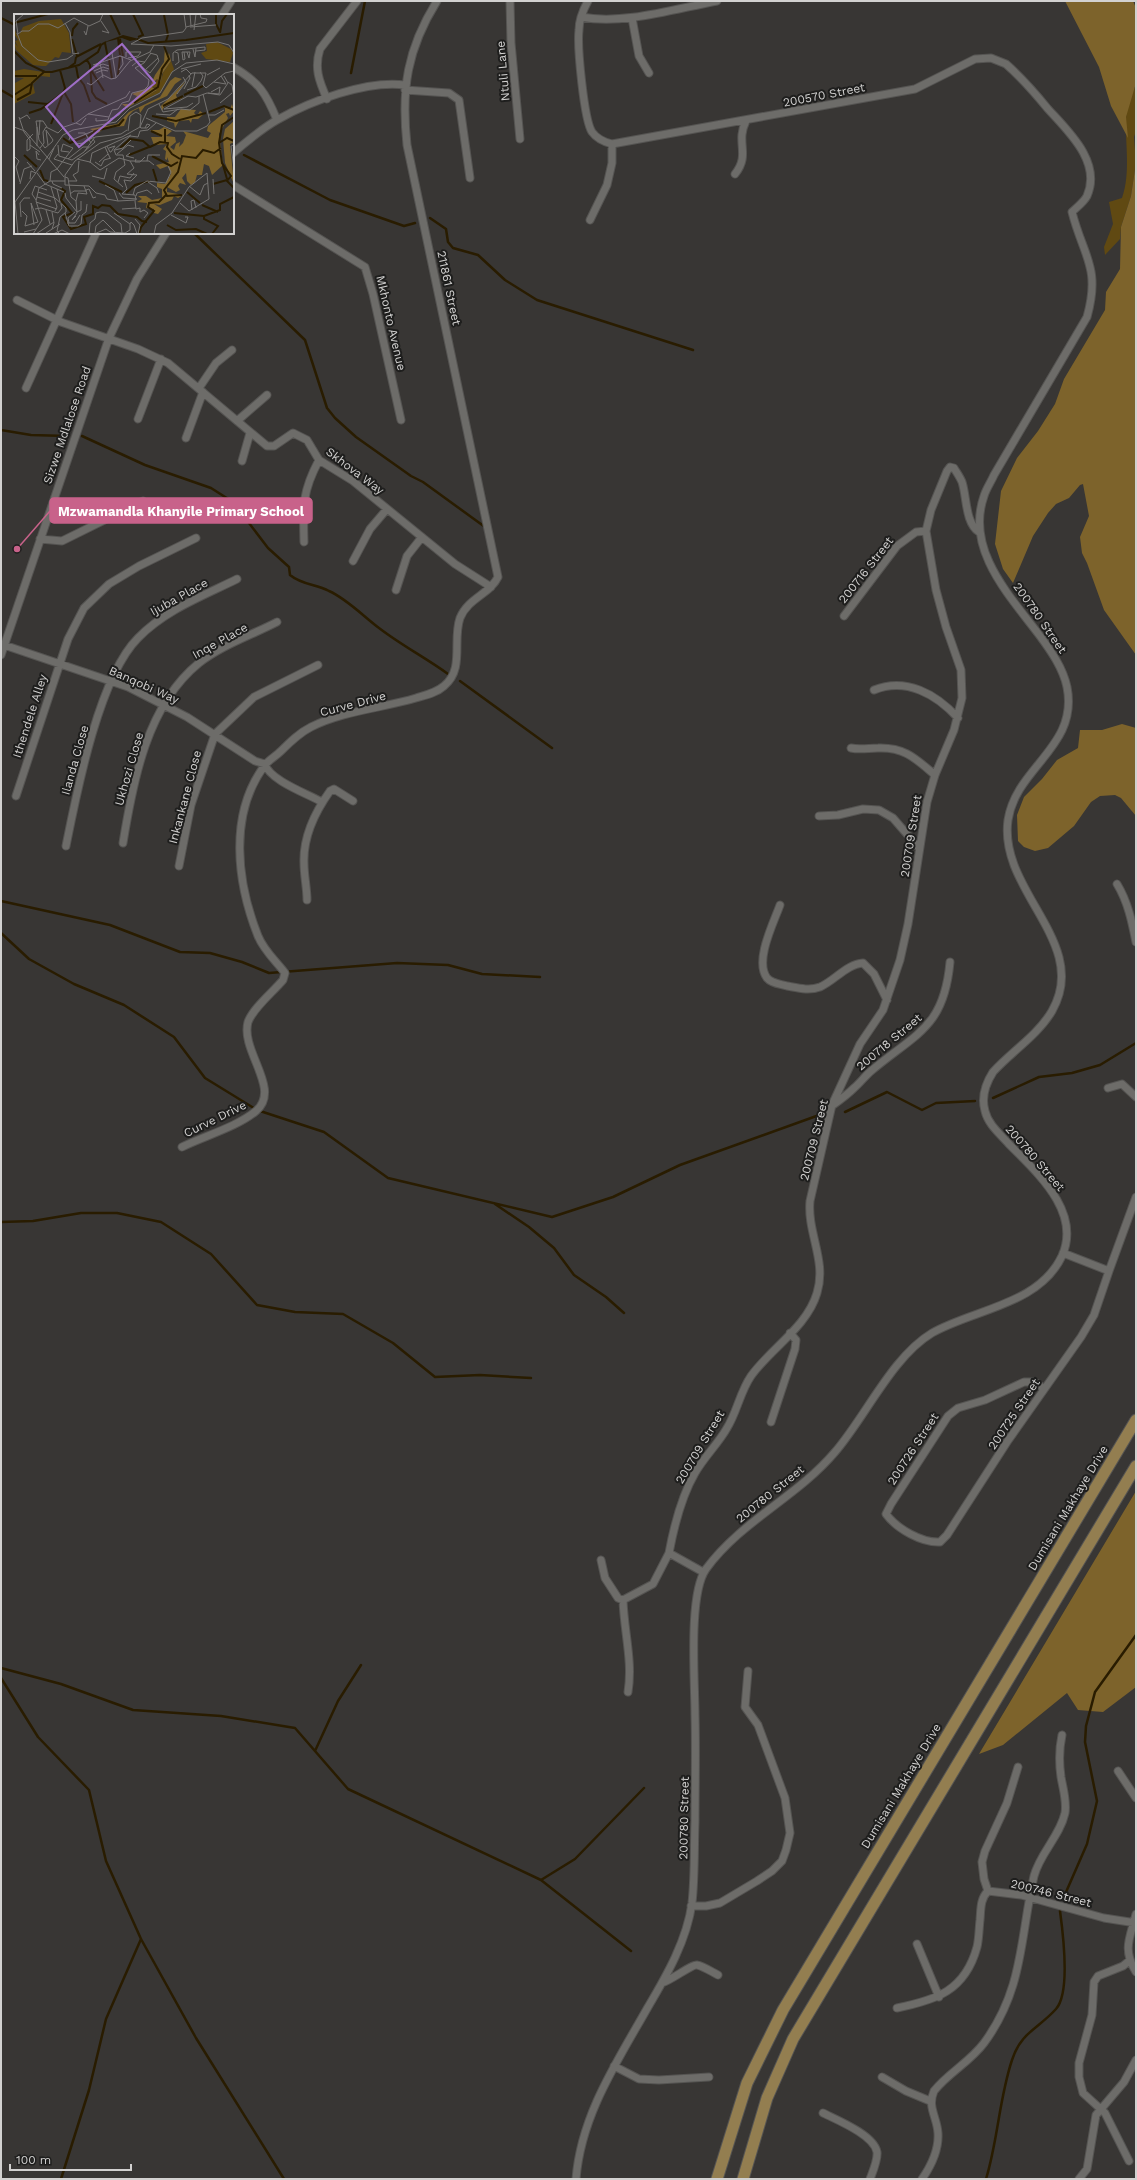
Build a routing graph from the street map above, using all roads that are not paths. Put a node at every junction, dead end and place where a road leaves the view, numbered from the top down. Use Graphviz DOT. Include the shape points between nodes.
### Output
graph roads {
  1 [pos="231,1"];
  2 [pos="357,1"];
  3 [pos="437,1"];
  4 [pos="510,1"];
  5 [pos="588,1"];
  6 [pos="717,1"];
  7 [pos="223,14"];
  8 [pos="581,17"];
  9 [pos="632,18"];
  10 [pos="234,68"];
  11 [pos="649,73"];
  12 [pos="405,87"];
  13 [pos="327,99"];
  14 [pos="277,120"];
  15 [pos="746,121"];
  16 [pos="520,140"];
  17 [pos="612,144"];
  18 [pos="234,152"];
  19 [pos="735,174"];
  20 [pos="470,178"];
  21 [pos="234,187"];
  22 [pos="1072,212"];
  23 [pos="590,220"];
  24 [pos="96,234"];
  25 [pos="165,234"];
  26 [pos="17,300"];
  27 [pos="56,319"];
  28 [pos="109,338"];
  29 [pos="232,350"];
  30 [pos="161,359"];
  31 [pos="26,388"];
  32 [pos="201,390"];
  33 [pos="267,395"];
  34 [pos="138,419"];
  35 [pos="401,420"];
  36 [pos="237,421"];
  37 [pos="250,432"];
  38 [pos="186,438"];
  39 [pos="319,460"];
  40 [pos="242,461"];
  41 [pos="143,501"];
  42 [pos="387,509"];
  43 [pos="926,531"];
  44 [pos="979,532"];
  45 [pos="422,537"];
  46 [pos="196,538"];
  47 [pos="40,539"];
  48 [pos="304,542"];
  49 [pos="353,562"];
  50 [pos="237,579"];
  51 [pos="493,585"];
  52 [pos="396,590"];
  53 [pos="844,616"];
  54 [pos="277,622"];
  55 [pos="4,645"];
  56 [pos="1,655"];
  57 [pos="59,665"];
  58 [pos="318,665"];
  59 [pos="112,681"];
  60 [pos="874,690"];
  61 [pos="164,704"];
  62 [pos="958,718"];
  63 [pos="215,734"];
  64 [pos="851,748"];
  65 [pos="265,764"];
  66 [pos="935,775"];
  67 [pos="16,796"];
  68 [pos="353,801"];
  69 [pos="322,802"];
  70 [pos="819,816"];
  71 [pos="123,843"];
  72 [pos="66,846"];
  73 [pos="919,848"];
  74 [pos="179,866"];
  75 [pos="1117,884"];
  76 [pos="307,900"];
  77 [pos="780,905"];
  78 [pos="1136,942"];
  79 [pos="950,962"];
  80 [pos="887,1000"];
  81 [pos="1108,1088"];
  82 [pos="1136,1097"];
  83 [pos="832,1105"];
  84 [pos="182,1147"];
  85 [pos="1136,1197"];
  86 [pos="1063,1253"];
  87 [pos="1109,1271"];
  88 [pos="790,1333"];
  89 [pos="1044,1389"];
  90 [pos="1136,1420"];
  91 [pos="771,1422"];
  92 [pos="1136,1466"];
  93 [pos="891,1504"];
  94 [pos="668,1553"];
  95 [pos="601,1560"];
  96 [pos="703,1572"];
  97 [pos="623,1600"];
  98 [pos="748,1671"];
  99 [pos="628,1692"];
  100 [pos="1062,1735"];
  101 [pos="1018,1767"];
  102 [pos="1118,1771"];
  103 [pos="1136,1798"];
  104 [pos="988,1891"];
  105 [pos="1030,1898"];
  106 [pos="691,1906"];
  107 [pos="1136,1914"];
  108 [pos="1135,1922"];
  109 [pos="917,1944"];
  110 [pos="1129,1961"];
  111 [pos="1136,1972"];
  112 [pos="718,1974"];
  113 [pos="662,1983"];
  114 [pos="939,1997"];
  115 [pos="897,2008"];
  116 [pos="1136,2060"];
  117 [pos="614,2066"];
  118 [pos="709,2076"];
  119 [pos="882,2077"];
  120 [pos="930,2101"];
  121 [pos="1100,2108"];
  122 [pos="823,2113"];
  123 [pos="1129,2161"];
  124 [pos="576,2179"];
  125 [pos="717,2179"];
  126 [pos="743,2179"];
  127 [pos="870,2179"];
  128 [pos="922,2179"];
  129 [pos="1079,2179"];
  1 -- 7 [label="street"];
  2 -- 13 [label="street" via="320,49 317,74"];
  3 -- 12 [label="street, 211861 Street" via="418,35 409,61"];
  4 -- 16 [label="street, Ntuli Lane" via="511,43"];
  5 -- 8 [label="street"];
  6 -- 9 [label="street"];
  8 -- 9 [label="street" via="599,21"];
  8 -- 17 [label="street" via="578,40 588,124 596,137"];
  9 -- 11 [label="street" via="639,56"];
  10 -- 14 [label="street" via="263,89"];
  12 -- 13 [label="street" via="387,84"];
  12 -- 20 [label="street" via="450,93 459,100"];
  12 -- 51 [label="street, 211861 Street" via="407,145 498,568 498,577"];
  13 -- 14 [label="street"];
  14 -- 18 [label="street"];
  15 -- 17 [label="street, 200570 Street"];
  15 -- 19 [label="street" via="741,131 743,162"];
  15 -- 22 [label="street, 200570 Street" via="915,89 975,59 996,59 1006,64 1026,83 1074,137 1085,155 1090,183 1086,197"];
  17 -- 23 [label="street" via="612,163 607,185"];
  21 -- 35 [label="street, Mkhonto Avenue" via="365,267"];
  22 -- 44 [label="street, 200780 Street" via="1092,270 1091,301 1087,317 994,475 983,497"];
  24 -- 27 [label="street"];
  25 -- 28 [label="street, Sizwe Mdlalose Road" via="137,279"];
  26 -- 27 [label="street, Skhova Way"];
  27 -- 28 [label="street, Skhova Way"];
  27 -- 31 [label="street"];
  28 -- 30 [label="street, Skhova Way"];
  28 -- 47 [label="street, Sizwe Mdlalose Road"];
  29 -- 32 [label="street" via="216,364"];
  30 -- 32 [label="street, Skhova Way"];
  30 -- 34 [label="street"];
  32 -- 36 [label="street, Skhova Way"];
  32 -- 38 [label="street"];
  33 -- 36 [label="street"];
  36 -- 37 [label="street, Skhova Way"];
  37 -- 39 [label="street, Skhova Way" via="270,447 289,434 298,434 307,440"];
  37 -- 40 [label="street"];
  39 -- 42 [label="street, Skhova Way" via="353,482"];
  39 -- 48 [label="street" via="304,495"];
  41 -- 47 [label="street" via="62,541"];
  42 -- 45 [label="street, Skhova Way"];
  42 -- 49 [label="street" via="370,529"];
  43 -- 44 [label="street" via="931,510 947,471 952,467 962,481 973,526"];
  43 -- 53 [label="street, 200716 Street" via="916,532 897,546"];
  43 -- 62 [label="street, 200709 Street" via="936,590 961,670 962,698"];
  44 -- 86 [label="street, 200780 Street" via="989,564 1062,669 1069,697 1068,713 1058,741 1014,799 1009,812 1007,839 1008,852 1016,870 1060,957 1060,991 1051,1012 1042,1024 992,1072 987,1082 983,1103 986,1115 994,1128 1031,1167 1061,1207 1067,1229"];
  45 -- 51 [label="street, Skhova Way" via="455,564"];
  45 -- 52 [label="street" via="407,556"];
  46 -- 57 [label="street, Ithendele Alley" via="139,566 97,594 84,608 74,625"];
  47 -- 55 [label="street, Sizwe Mdlalose Road"];
  50 -- 59 [label="street, Ijuba Place" via="151,626 126,651"];
  51 -- 65 [label="street, Curve Drive" via="472,601 461,616 457,628 457,664 453,676 445,686 435,692 312,727 296,736"];
  54 -- 61 [label="street, Inqe Place" via="201,662 174,688"];
  55 -- 56 [label="street, Sizwe Mdlalose Road"];
  55 -- 57 [label="street, Banqobi Way"];
  57 -- 59 [label="street, Banqobi Way"];
  57 -- 67 [label="street, Ithendele Alley"];
  58 -- 63 [label="street" via="254,697"];
  59 -- 61 [label="street, Banqobi Way"];
  59 -- 72 [label="street, Ilanda Close" via="85,763"];
  60 -- 62 [label="street" via="883,687 919,688 937,699"];
  61 -- 63 [label="street, Banqobi Way"];
  61 -- 71 [label="street, Ukhozi Close" via="136,775"];
  62 -- 66 [label="street, 200709 Street"];
  63 -- 65 [label="street, Banqobi Way" via="255,761"];
  63 -- 74 [label="street, Inkankane Close" via="192,805"];
  64 -- 66 [label="street" via="902,750"];
  65 -- 69 [label="street" via="267,770 282,782"];
  65 -- 84 [label="street, Curve Drive" via="246,805 240,833 245,895 258,937 285,973 283,980 253,1012 248,1022 247,1036 266,1090 264,1100 257,1110 242,1120"];
  66 -- 73 [label="street, 200709 Street" via="927,802"];
  68 -- 69 [label="street" via="334,789"];
  69 -- 76 [label="street" via="312,822 306,846 304,862"];
  70 -- 73 [label="street" via="863,809 879,810 893,818"];
  73 -- 80 [label="street, 200709 Street" via="908,924"];
  75 -- 78 [label="street" via="1124,895 1132,919"];
  77 -- 80 [label="street" via="769,933 763,959 768,979 778,984 812,989 863,963 874,974"];
  79 -- 83 [label="street, 200718 Street" via="940,1005 932,1020 919,1034"];
  80 -- 83 [label="street, 200709 Street" via="878,1020 860,1044"];
  81 -- 82 [label="street" via="1122,1084"];
  83 -- 88 [label="street, 200709 Street" via="809,1215 818,1249 821,1278 812,1306"];
  85 -- 87 [label="street, 200725 Street"];
  86 -- 87 [label="street"];
  86 -- 96 [label="street, 200780 Street" via="1052,1271 1027,1292 951,1323 919,1342 891,1374 859,1422 833,1454 801,1486 728,1543"];
  87 -- 89 [label="street, 200725 Street" via="1094,1315"];
  88 -- 91 [label="street" via="796,1340 795,1349"];
  88 -- 94 [label="street, 200709 Street" via="752,1376 727,1428 695,1472 684,1495"];
  89 -- 93 [label="street, 200726 Street" via="1035,1382 1024,1382 954,1411 944,1420"];
  89 -- 93 [label="street, 200725 Street" via="940,1542 931,1543 919,1538 890,1520 886,1514"];
  90 -- 125 [label="main road, Dumisani Makhaye Drive" via="783,2010 747,2083"];
  92 -- 126 [label="main road" via="793,2039 767,2098"];
  94 -- 96 [label="street"];
  94 -- 97 [label="street, 200709 Street" via="653,1584"];
  95 -- 97 [label="street" via="604,1578 618,1598"];
  96 -- 106 [label="street, 200780 Street" via="695,1618 696,1747"];
  97 -- 99 [label="street" via="624,1627 631,1668"];
  98 -- 106 [label="street" via="745,1707 758,1725 785,1798 790,1833 786,1850 782,1860 772,1871 720,1903"];
  100 -- 105 [label="street" via="1059,1749 1066,1801 1064,1814 1040,1861"];
  101 -- 104 [label="street" via="1007,1803 982,1862"];
  102 -- 103 [label="street"];
  104 -- 105 [label="street, 200746 Street"];
  104 -- 114 [label="street" via="982,1899 977,1947 970,1963 953,1988"];
  105 -- 108 [label="street, 200746 Street" via="1104,1918"];
  105 -- 120 [label="street" via="1020,1960 1013,1990 1003,2014 983,2045 940,2084"];
  106 -- 113 [label="street, 200780 Street" via="674,1960"];
  107 -- 108 [label="street"];
  108 -- 110 [label="street" via="1128,1942"];
  109 -- 114 [label="street"];
  110 -- 111 [label="street"];
  110 -- 121 [label="street" via="1098,1976 1092,1987 1092,2015 1079,2063 1079,2077 1083,2093"];
  112 -- 113 [label="street" via="698,1965"];
  113 -- 117 [label="street, 200780 Street"];
  114 -- 115 [label="street"];
  116 -- 121 [label="street" via="1124,2082"];
  117 -- 118 [label="street" via="639,2079"];
  117 -- 124 [label="street, 200780 Street" via="590,2116 582,2140"];
  119 -- 120 [label="street"];
  120 -- 128 [label="street" via="938,2132 937,2146"];
  121 -- 123 [label="street" via="1110,2120"];
  121 -- 129 [label="street" via="1093,2126 1087,2169"];
  122 -- 127 [label="street" via="850,2126 870,2141 877,2150"];
}
